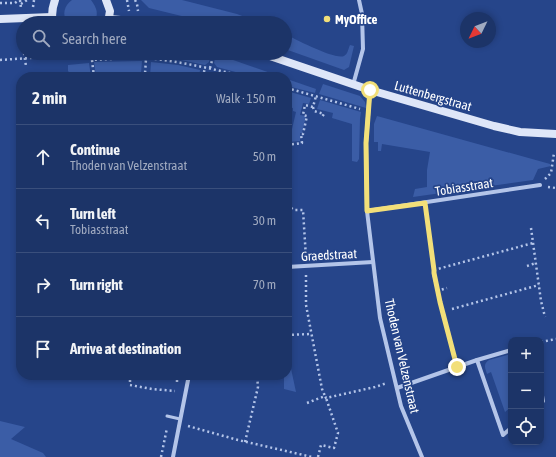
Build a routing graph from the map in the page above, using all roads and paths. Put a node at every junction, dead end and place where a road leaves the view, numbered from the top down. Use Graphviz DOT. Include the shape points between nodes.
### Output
graph roads {
  1 [pos="19,0"];
  2 [pos="55,0"];
  3 [pos="106,0"];
  4 [pos="359,0"];
  5 [pos="0,3"];
  6 [pos="53,16"];
  7 [pos="110,16"];
  8 [pos="0,19"];
  9 [pos="16,19"];
  10 [pos="16,59"];
  11 [pos="0,60"];
  12 [pos="25,60"];
  13 [pos="92,60"];
  14 [pos="146,60"];
  15 [pos="153,60"];
  16 [pos="212,60"];
  17 [pos="281,60"];
  18 [pos="26,66"];
  19 [pos="205,67"];
  20 [pos="210,68"];
  21 [pos="93,72"];
  22 [pos="145,72"];
  23 [pos="204,72"];
  24 [pos="227,72"];
  25 [pos="353,85"];
  26 [pos="292,89"];
  27 [pos="370,90"];
  28 [pos="316,96"];
  29 [pos="313,107"];
  30 [pos="368,111"];
  31 [pos="322,117"];
  32 [pos="556,134"];
  33 [pos="292,144"];
  34 [pos="554,153"];
  35 [pos="540,185"];
  36 [pos="425,203"];
  37 [pos="292,209"];
  38 [pos="367,211"];
  39 [pos="531,228"];
  40 [pos="533,243"];
  41 [pos="373,262"];
  42 [pos="536,263"];
  43 [pos="527,266"];
  44 [pos="292,267"];
  45 [pos="307,267"];
  46 [pos="434,270"];
  47 [pos="539,285"];
  48 [pos="447,288"];
  49 [pos="437,291"];
  50 [pos="452,309"];
  51 [pos="545,317"];
  52 [pos="311,334"];
  53 [pos="292,335"];
  54 [pos="556,339"];
  55 [pos="544,341"];
  56 [pos="508,351"];
  57 [pos="477,360"];
  58 [pos="457,367"];
  59 [pos="130,380"];
  60 [pos="188,380"];
  61 [pos="257,380"];
  62 [pos="395,380"];
  63 [pos="397,388"];
  64 [pos="175,391"];
  65 [pos="325,397"];
  66 [pos="307,403"];
  67 [pos="166,416"];
  68 [pos="180,422"];
  69 [pos="508,431"];
  70 [pos="245,442"];
  71 [pos="173,457"];
  72 [pos="312,457"];
  73 [pos="318,457"];
  74 [pos="422,457"];
  1 -- 5 [label="path" via="15,3"];
  2 -- 6 [label="main road"];
  3 -- 7 [label="main road"];
  4 -- 25 [label="street" via="363,49"];
  8 -- 9 [label="main road"];
  10 -- 11 [label="path"];
  12 -- 18 [label="path"];
  13 -- 21 [label="path"];
  14 -- 22 [label="path"];
  15 -- 19 [label="path"];
  16 -- 20 [label="path"];
  17 -- 25 [label="main road, Luttenbergstraat"];
  19 -- 20 [label="path"];
  19 -- 23 [label="path"];
  20 -- 24 [label="path"];
  25 -- 27 [label="main road, Luttenbergstraat"];
  26 -- 28 [label="path"];
  27 -- 30 [label="street, Thoden van Velzenstraat"];
  27 -- 32 [label="main road, Luttenbergstraat" via="494,126 520,132"];
  28 -- 29 [label="path"];
  28 -- 30 [label="path"];
  29 -- 31 [label="path" via="314,111 324,114"];
  29 -- 33 [label="path" via="305,105 303,115 307,116 302,143"];
  30 -- 38 [label="street, Thoden van Velzenstraat"];
  34 -- 35 [label="path" via="551,173"];
  35 -- 36 [label="street, Tobiasstraat"];
  36 -- 38 [label="street, Tobiasstraat"];
  36 -- 46 [label="path"];
  37 -- 45 [label="path" via="303,210"];
  38 -- 41 [label="street, Thoden van Velzenstraat"];
  39 -- 40 [label="path"];
  40 -- 42 [label="path"];
  40 -- 46 [label="path"];
  41 -- 45 [label="street, Graedstraat"];
  41 -- 62 [label="street, Thoden van Velzenstraat" via="380,318"];
  42 -- 43 [label="path"];
  42 -- 47 [label="path"];
  44 -- 45 [label="street, Graedstraat"];
  45 -- 52 [label="path" via="306,305"];
  46 -- 49 [label="path"];
  47 -- 50 [label="path"];
  47 -- 51 [label="path"];
  48 -- 49 [label="path"];
  49 -- 58 [label="path"];
  52 -- 53 [label="path"];
  52 -- 65 [label="path"];
  54 -- 55 [label="path"];
  56 -- 57 [label="street"];
  57 -- 58 [label="street"];
  57 -- 69 [label="street" via="503,435"];
  58 -- 63 [label="street"];
  59 -- 64 [label="path" via="130,385 152,390"];
  60 -- 68 [label="street"];
  61 -- 70 [label="path"];
  62 -- 63 [label="street, Thoden van Velzenstraat"];
  62 -- 65 [label="path"];
  63 -- 74 [label="street, Thoden van Velzenstraat" via="401,406"];
  65 -- 66 [label="path"];
  65 -- 73 [label="path" via="338,433 334,448 321,445"];
  67 -- 68 [label="lane"];
  68 -- 70 [label="path"];
  68 -- 71 [label="street"];
  70 -- 72 [label="path"];
}
